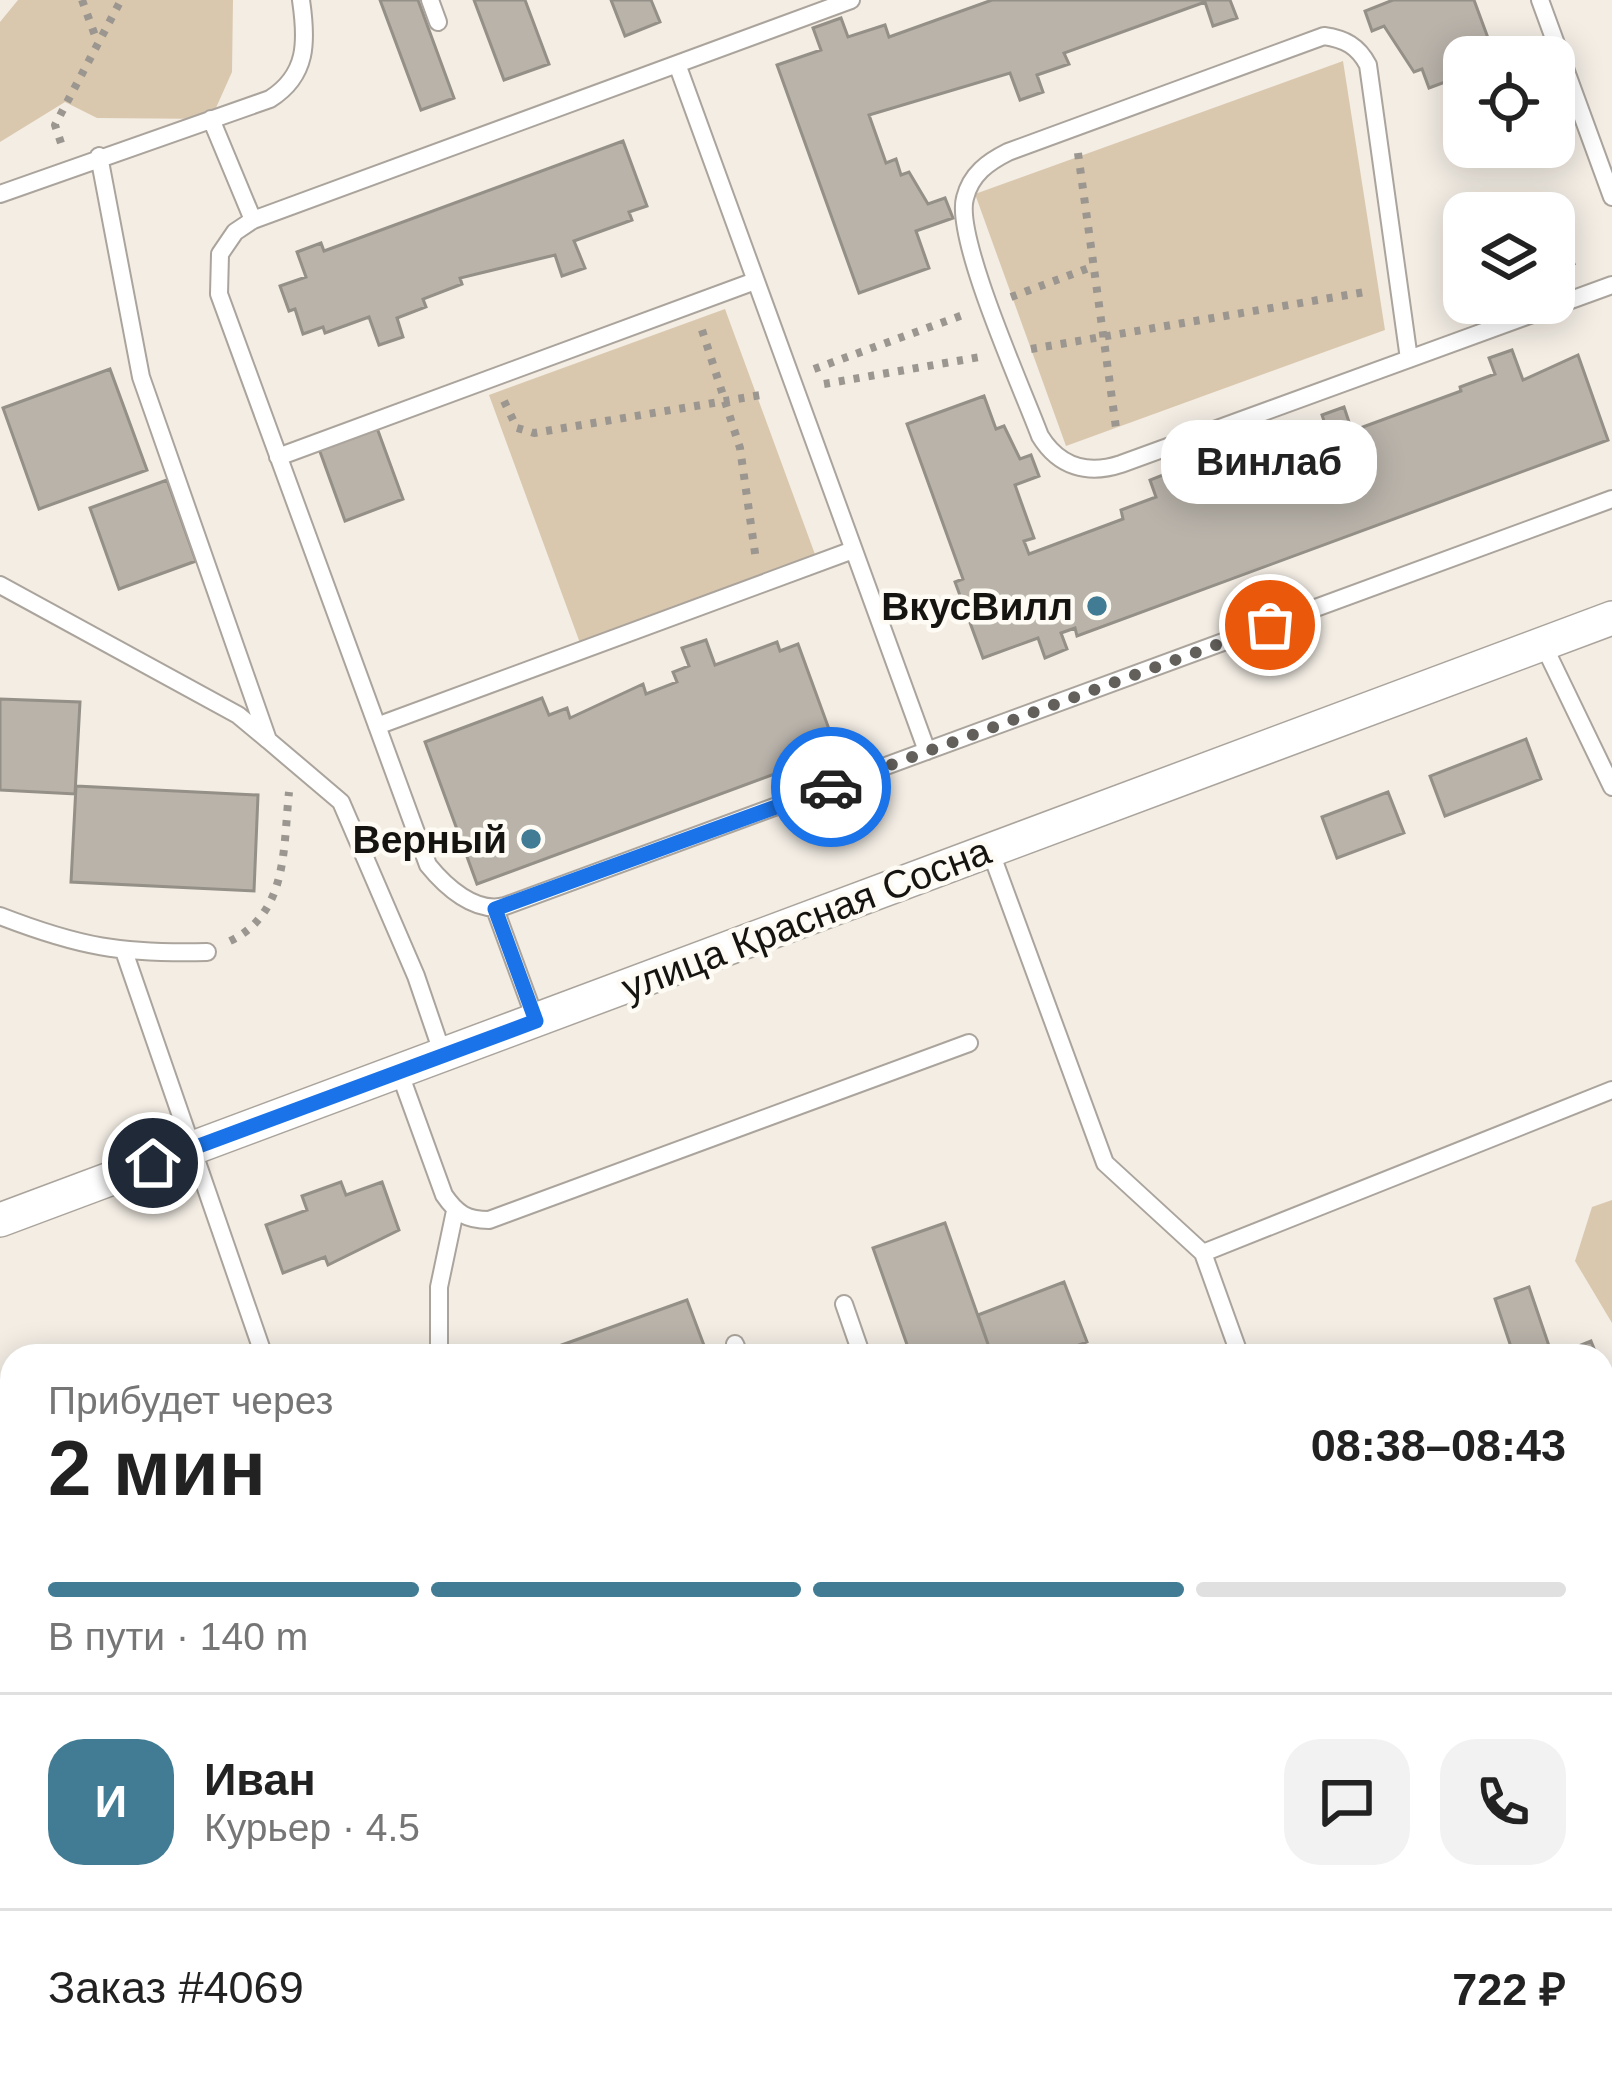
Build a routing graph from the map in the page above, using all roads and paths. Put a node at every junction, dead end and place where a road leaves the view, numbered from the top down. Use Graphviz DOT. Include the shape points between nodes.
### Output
graph roads {
  1 [pos="82,0"];
  2 [pos="121,0"];
  3 [pos="301,0"];
  4 [pos="430,0"];
  5 [pos="851,0"];
  6 [pos="1540,0"];
  7 [pos="439,22"];
  8 [pos="98,42"];
  9 [pos="676,64"];
  10 [pos="211,119"];
  11 [pos="1074,128"];
  12 [pos="99,156"];
  13 [pos="68,168"];
  14 [pos="0,194"];
  15 [pos="1612,197"];
  16 [pos="253,220"];
  17 [pos="1094,266"];
  18 [pos="755,281"];
  19 [pos="1612,285"];
  20 [pos="1399,286"];
  21 [pos="693,304"];
  22 [pos="992,304"];
  23 [pos="1104,337"];
  24 [pos="1009,352"];
  25 [pos="1409,359"];
  26 [pos="496,377"];
  27 [pos="793,383"];
  28 [pos="728,401"];
  29 [pos="278,457"];
  30 [pos="1121,464"];
  31 [pos="1612,499"];
  32 [pos="754,532"];
  33 [pos="854,550"];
  34 [pos="0,585"];
  35 [pos="1612,618"];
  36 [pos="1543,644"];
  37 [pos="377,726"];
  38 [pos="268,740"];
  39 [pos="927,752"];
  40 [pos="292,760"];
  41 [pos="1608,784"];
  42 [pos="1612,799"];
  43 [pos="990,850"];
  44 [pos="495,909"];
  45 [pos="0,916"];
  46 [pos="207,952"];
  47 [pos="124,954"];
  48 [pos="536,1021"];
  49 [pos="969,1043"];
  50 [pos="443,1055"];
  51 [pos="399,1071"];
  52 [pos="1612,1090"];
  53 [pos="191,1150"];
  54 [pos="455,1211"];
  55 [pos="0,1220"];
  56 [pos="1203,1252"];
  57 [pos="844,1304"];
  58 [pos="260,1344"];
  59 [pos="439,1344"];
  60 [pos="858,1344"];
  61 [pos="1236,1344"];
  1 -- 8 [label="path"];
  2 -- 8 [label="path"];
  3 -- 10 [label="lane" via="304,60 288,88"];
  4 -- 7 [label="lane"];
  5 -- 9 [label="lane"];
  6 -- 15 [label="lane"];
  8 -- 13 [label="path" via="55,125"];
  9 -- 16 [label="lane"];
  9 -- 18 [label="lane"];
  10 -- 12 [label="lane"];
  10 -- 16 [label="lane"];
  11 -- 17 [label="path"];
  11 -- 20 [label="lane" via="1324,36 1349,43 1370,77"];
  11 -- 22 [label="lane" via="992,160 970,185 963,227"];
  12 -- 13 [label="lane"];
  12 -- 38 [label="lane" via="141,377"];
  13 -- 14 [label="lane"];
  16 -- 29 [label="lane" via="235,232 217,272 219,294"];
  17 -- 22 [label="path"];
  17 -- 23 [label="path"];
  18 -- 21 [label="lane"];
  18 -- 27 [label="lane"];
  19 -- 25 [label="lane"];
  20 -- 23 [label="path"];
  20 -- 25 [label="lane"];
  21 -- 26 [label="lane"];
  21 -- 28 [label="path"];
  22 -- 24 [label="lane"];
  22 -- 27 [label="path"];
  23 -- 24 [label="path"];
  23 -- 30 [label="path"];
  24 -- 27 [label="path"];
  24 -- 30 [label="lane" via="1048,449 1085,470"];
  25 -- 30 [label="lane"];
  26 -- 28 [label="path" via="512,421 525,433"];
  26 -- 29 [label="lane"];
  27 -- 28 [label="path"];
  27 -- 33 [label="lane"];
  28 -- 32 [label="path"];
  29 -- 37 [label="lane"];
  31 -- 39 [label="lane"];
  33 -- 37 [label="lane"];
  33 -- 39 [label="lane"];
  34 -- 38 [label="lane" via="238,715"];
  35 -- 36 [label="street, улица Красная Сосна"];
  36 -- 41 [label="lane"];
  36 -- 43 [label="street, улица Красная Сосна"];
  37 -- 44 [label="lane" via="428,865 452,890"];
  38 -- 40 [label="lane"];
  39 -- 44 [label="lane"];
  40 -- 46 [label="path" via="270,908 249,931"];
  40 -- 50 [label="lane" via="341,802"];
  41 -- 42 [label="lane"];
  43 -- 48 [label="street, улица Красная Сосна"];
  43 -- 56 [label="lane" via="1105,1163"];
  44 -- 48 [label="lane"];
  45 -- 47 [label="lane"];
  46 -- 47 [label="lane"];
  47 -- 53 [label="lane"];
  48 -- 50 [label="street, улица Красная Сосна"];
  49 -- 54 [label="lane" via="489,1220"];
  50 -- 51 [label="street, улица Красная Сосна"];
  51 -- 53 [label="street, улица Красная Сосна"];
  51 -- 54 [label="lane"];
  52 -- 56 [label="lane"];
  53 -- 55 [label="street, улица Красная Сосна"];
  53 -- 58 [label="lane"];
  54 -- 59 [label="lane" via="439,1287"];
  56 -- 61 [label="lane"];
  57 -- 60 [label="lane"];
}
